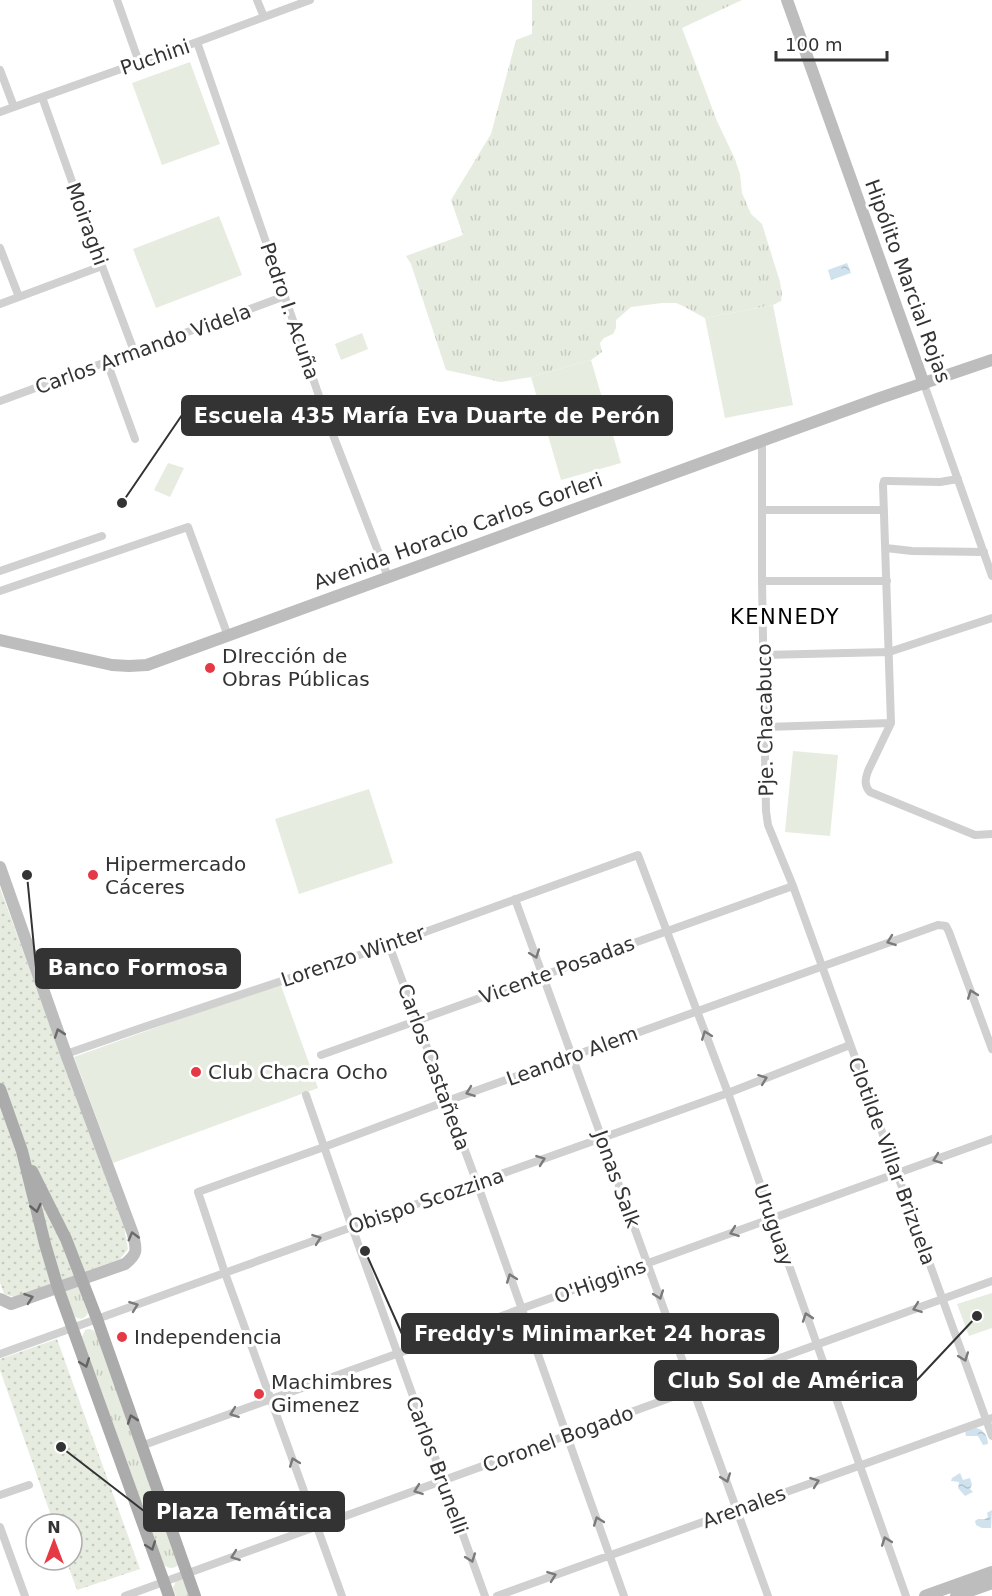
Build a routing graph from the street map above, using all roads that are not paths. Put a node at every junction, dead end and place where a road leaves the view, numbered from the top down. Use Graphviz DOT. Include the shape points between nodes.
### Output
graph roads {
  1 [pos="117,0"];
  2 [pos="258,0"];
  3 [pos="310,0"];
  4 [pos="787,0"];
  5 [pos="264,17"];
  6 [pos="197,42"];
  7 [pos="139,62"];
  8 [pos="0,69"];
  9 [pos="42,97"];
  10 [pos="14,107"];
  11 [pos="0,112"];
  12 [pos="0,248"];
  13 [pos="102,266"];
  14 [pos="285,296"];
  15 [pos="19,297"];
  16 [pos="0,304"];
  17 [pos="134,351"];
  18 [pos="992,360"];
  19 [pos="107,362"];
  20 [pos="924,384"];
  21 [pos="0,401"];
  22 [pos="135,439"];
  23 [pos="762,442"];
  24 [pos="958,479"];
  25 [pos="762,510"];
  26 [pos="884,510"];
  27 [pos="102,536"];
  28 [pos="886,548"];
  29 [pos="984,552"];
  30 [pos="0,571"];
  31 [pos="992,576"];
  32 [pos="388,577"];
  33 [pos="762,581"];
  34 [pos="887,581"];
  35 [pos="0,591"];
  36 [pos="992,618"];
  37 [pos="228,636"];
  38 [pos="1,639"];
  39 [pos="889,652"];
  40 [pos="763,655"];
  41 [pos="891,723"];
  42 [pos="766,726"];
  43 [pos="992,834"];
  44 [pos="638,855"];
  45 [pos="0,867"];
  46 [pos="793,885"];
  47 [pos="515,899"];
  48 [pos="667,931"];
  49 [pos="389,945"];
  50 [pos="822,966"];
  51 [pos="543,976"];
  52 [pos="697,1011"];
  53 [pos="417,1021"];
  54 [pos="989,1031"];
  55 [pos="850,1045"];
  56 [pos="992,1049"];
  57 [pos="66,1054"];
  58 [pos="321,1055"];
  59 [pos="572,1056"];
  60 [pos="0,1089"];
  61 [pos="728,1093"];
  62 [pos="306,1095"];
  63 [pos="447,1101"];
  64 [pos="602,1138"];
  65 [pos="992,1139"];
  66 [pos="324,1147"];
  67 [pos="22,1151"];
  68 [pos="897,1174"];
  69 [pos="477,1183"];
  70 [pos="772,1219"];
  71 [pos="352,1227"];
  72 [pos="647,1264"];
  73 [pos="225,1273"];
  74 [pos="81,1279"];
  75 [pos="992,1281"];
  76 [pos="58,1288"];
  77 [pos="0,1299"];
  78 [pos="943,1299"];
  79 [pos="522,1309"];
  80 [pos="97,1319"];
  81 [pos="72,1328"];
  82 [pos="817,1345"];
  83 [pos="397,1353"];
  84 [pos="0,1354"];
  85 [pos="693,1390"];
  86 [pos="271,1399"];
  87 [pos="989,1419"];
  88 [pos="567,1436"];
  89 [pos="992,1436"];
  90 [pos="141,1446"];
  91 [pos="860,1466"];
  92 [pos="443,1480"];
  93 [pos="29,1485"];
  94 [pos="0,1495"];
  95 [pos="737,1509"];
  96 [pos="317,1526"];
  97 [pos="0,1527"];
  98 [pos="610,1555"];
  99 [pos="992,1572"];
  100 [pos="187,1573"];
  101 [pos="164,1582"];
  102 [pos="992,1583"];
  103 [pos="25,1596"];
  104 [pos="124,1596"];
  105 [pos="170,1596"];
  106 [pos="195,1596"];
  107 [pos="342,1596"];
  108 [pos="485,1596"];
  109 [pos="497,1596"];
  110 [pos="624,1596"];
  111 [pos="768,1596"];
  112 [pos="906,1596"];
  113 [pos="926,1596"];
  114 [pos="956,1596"];
  1 -- 7 [label="street"];
  2 -- 5 [label="street"];
  3 -- 5 [label="street, Puchini"];
  4 -- 20 [label="main road, Hipólito Marcial Rojas"];
  5 -- 6 [label="street, Puchini"];
  6 -- 7 [label="street, Puchini"];
  6 -- 14 [label="street, Pedro I. Acuña"];
  7 -- 9 [label="street, Puchini"];
  8 -- 10 [label="street"];
  9 -- 10 [label="street, Puchini"];
  9 -- 13 [label="street, Moiraghi"];
  10 -- 11 [label="street, Puchini"];
  12 -- 15 [label="street"];
  13 -- 15 [label="street"];
  13 -- 17 [label="street, Moiraghi"];
  14 -- 17 [label="street, Carlos Armando Videla"];
  14 -- 32 [label="street, Pedro I. Acuña"];
  15 -- 16 [label="street"];
  17 -- 19 [label="street, Carlos Armando Videla"];
  18 -- 20 [label="main road, Avenida Horacio Carlos Gorleri"];
  19 -- 21 [label="street, Carlos Armando Videla"];
  19 -- 22 [label="street"];
  20 -- 23 [label="main road, Avenida Horacio Carlos Gorleri"];
  20 -- 24 [label="street, Hipólito Marcial Rojas"];
  23 -- 25 [label="street, Pje. Chacabuco"];
  23 -- 32 [label="main road, Avenida Horacio Carlos Gorleri"];
  24 -- 26 [label="street" via="884,481"];
  24 -- 29 [label="street, Hipólito Marcial Rojas"];
  25 -- 26 [label="street"];
  25 -- 33 [label="street, Pje. Chacabuco"];
  26 -- 28 [label="street"];
  27 -- 30 [label="street"];
  28 -- 29 [label="street"];
  28 -- 34 [label="street"];
  29 -- 31 [label="street, Hipólito Marcial Rojas"];
  32 -- 37 [label="main road, Avenida Horacio Carlos Gorleri"];
  33 -- 34 [label="street"];
  33 -- 40 [label="street, Pje. Chacabuco"];
  34 -- 39 [label="street"];
  35 -- 37 [label="street" via="188,527"];
  36 -- 39 [label="street"];
  37 -- 38 [label="main road, Avenida Horacio Carlos Gorleri" via="147,665 129,666"];
  39 -- 40 [label="street"];
  39 -- 41 [label="street"];
  40 -- 42 [label="street, Pje. Chacabuco"];
  41 -- 42 [label="street"];
  41 -- 43 [label="street" via="867,771 866,787 870,792 975,836"];
  42 -- 46 [label="street, Pje. Chacabuco" via="768,825"];
  44 -- 47 [label="street, Lorenzo Winter"];
  44 -- 48 [label="street, Uruguay"];
  57 -- 45 [label="main road, one-way"];
  46 -- 48 [label="street, Vicente Posadas"];
  46 -- 50 [label="street, Clotilde Villar Brizuela"];
  47 -- 49 [label="street, Lorenzo Winter"];
  47 -- 51 [label="street, Jonas Salk, one-way"];
  48 -- 51 [label="street, Vicente Posadas"];
  48 -- 52 [label="street, Uruguay"];
  49 -- 53 [label="street, Carlos Castañeda"];
  49 -- 57 [label="street, Lorenzo Winter"];
  50 -- 52 [label="street, Leandro Alem"];
  54 -- 50 [label="street, Leandro Alem, one-way" via="946,926 938,925"];
  50 -- 55 [label="street, Clotilde Villar Brizuela"];
  51 -- 53 [label="street, Vicente Posadas"];
  51 -- 59 [label="street, Jonas Salk"];
  52 -- 59 [label="street, Leandro Alem"];
  61 -- 52 [label="street, Uruguay, one-way"];
  53 -- 58 [label="street, Vicente Posadas"];
  53 -- 63 [label="street, Carlos Castañeda"];
  54 -- 56 [label="street"];
  61 -- 55 [label="street, Obispo Scozzina, one-way"];
  55 -- 68 [label="street, Clotilde Villar Brizuela"];
  74 -- 57 [label="main road, one-way" via="125,1264 136,1251"];
  59 -- 63 [label="street, Leandro Alem, one-way"];
  59 -- 64 [label="street, Jonas Salk"];
  60 -- 67 [label="main road"];
  61 -- 64 [label="street, Obispo Scozzina"];
  61 -- 70 [label="street, Uruguay"];
  62 -- 66 [label="street, Carlos Brunelli"];
  63 -- 66 [label="street, Leandro Alem"];
  63 -- 69 [label="street, Carlos Castañeda"];
  69 -- 64 [label="street, Obispo Scozzina, one-way"];
  64 -- 72 [label="street, Jonas Salk"];
  65 -- 68 [label="street, O'Higgins, one-way"];
  66 -- 71 [label="street, Carlos Brunelli"];
  66 -- 73 [label="street, Leandro Alem" via="198,1192"];
  67 -- 74 [label="main road" via="66,1239"];
  67 -- 76 [label="main road, one-way"];
  68 -- 70 [label="street, O'Higgins"];
  68 -- 78 [label="street, Clotilde Villar Brizuela"];
  69 -- 71 [label="street, Obispo Scozzina"];
  79 -- 69 [label="street, Carlos Castañeda, one-way"];
  70 -- 72 [label="street, O'Higgins, one-way"];
  82 -- 70 [label="street, Uruguay, one-way"];
  73 -- 71 [label="street, Obispo Scozzina, one-way"];
  71 -- 83 [label="street, Carlos Brunelli"];
  72 -- 79 [label="street, O'Higgins"];
  72 -- 85 [label="street, Jonas Salk, one-way"];
  80 -- 73 [label="street, Obispo Scozzina, one-way"];
  73 -- 86 [label="street"];
  74 -- 76 [label="main road"];
  74 -- 80 [label="main road"];
  75 -- 78 [label="street, Coronel Bogado"];
  77 -- 76 [label="main road, one-way" via="11,1304"];
  76 -- 81 [label="main road"];
  78 -- 82 [label="street, Coronel Bogado, one-way"];
  78 -- 87 [label="street, Clotilde Villar Brizuela, one-way"];
  79 -- 83 [label="street, O'Higgins"];
  79 -- 88 [label="street, Carlos Castañeda"];
  80 -- 81 [label="street, Obispo Scozzina"];
  90 -- 80 [label="main road, one-way"];
  81 -- 84 [label="street, Obispo Scozzina"];
  81 -- 101 [label="main road, one-way"];
  82 -- 85 [label="street, Coronel Bogado"];
  82 -- 91 [label="street, Uruguay"];
  83 -- 86 [label="street, O'Higgins"];
  83 -- 92 [label="street, Carlos Brunelli"];
  85 -- 88 [label="street, Coronel Bogado"];
  85 -- 95 [label="street, Jonas Salk, one-way"];
  86 -- 90 [label="street, O'Higgins, one-way"];
  96 -- 86 [label="street, one-way"];
  87 -- 89 [label="street, Clotilde Villar Brizuela"];
  87 -- 91 [label="street, Arenales"];
  88 -- 92 [label="street, Coronel Bogado"];
  98 -- 88 [label="street, Carlos Castañeda, one-way"];
  90 -- 100 [label="main road"];
  95 -- 91 [label="street, Arenales, one-way"];
  112 -- 91 [label="street, Uruguay, one-way"];
  92 -- 96 [label="street, Coronel Bogado, one-way"];
  92 -- 108 [label="street, Carlos Brunelli, one-way"];
  93 -- 94 [label="street"];
  95 -- 98 [label="street, Arenales"];
  95 -- 111 [label="street, Jonas Salk"];
  96 -- 100 [label="street, Coronel Bogado, one-way"];
  96 -- 107 [label="street"];
  97 -- 103 [label="street"];
  109 -- 98 [label="street, Arenales, one-way"];
  98 -- 110 [label="street, Carlos Castañeda"];
  99 -- 113 [label="main road"];
  100 -- 101 [label="street, Coronel Bogado"];
  100 -- 106 [label="main road"];
  101 -- 104 [label="street, Coronel Bogado"];
  101 -- 105 [label="main road"];
  102 -- 114 [label="main road"];
}
